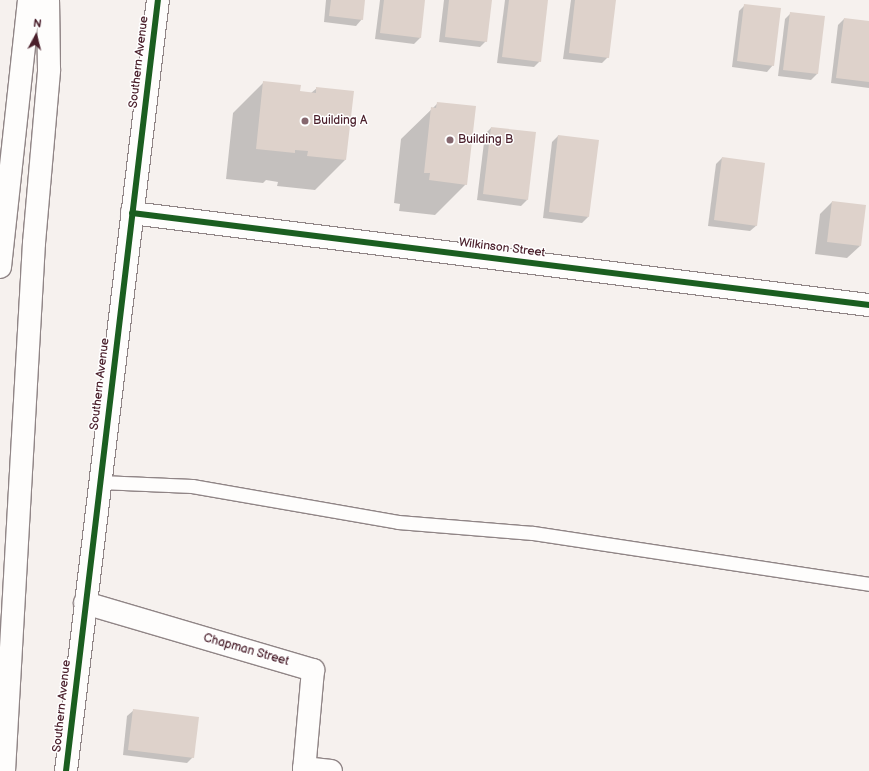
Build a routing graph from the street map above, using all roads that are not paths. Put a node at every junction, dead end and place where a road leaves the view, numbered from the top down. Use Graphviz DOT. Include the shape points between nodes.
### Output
graph roads {
  1 [pos="29,0"];
  2 [pos="48,0"];
  3 [pos="158,0"];
  4 [pos="132,213"];
  5 [pos="0,268"];
  6 [pos="869,305"];
  7 [pos="100,482"];
  8 [pos="869,584"];
  9 [pos="85,603"];
  10 [pos="304,769"];
  11 [pos="4,771"];
  12 [pos="66,771"];
  13 [pos="331,771"];
  1 -- 5 [label="main road"];
  2 -- 11 [label="main road" via="49,70 34,243"];
  3 -- 4 [label="main road, Southern Avenue"];
  4 -- 6 [label="main road, Wilkinson Street"];
  4 -- 7 [label="main road, Southern Avenue"];
  7 -- 8 [label="lane" via="192,486 398,522 541,534"];
  7 -- 9 [label="main road, Southern Avenue"];
  9 -- 10 [label="main road, Chapman Street" via="313,670"];
  9 -- 12 [label="main road, Southern Avenue"];
  10 -- 13 [label="main road, Chapman Street"];
}
